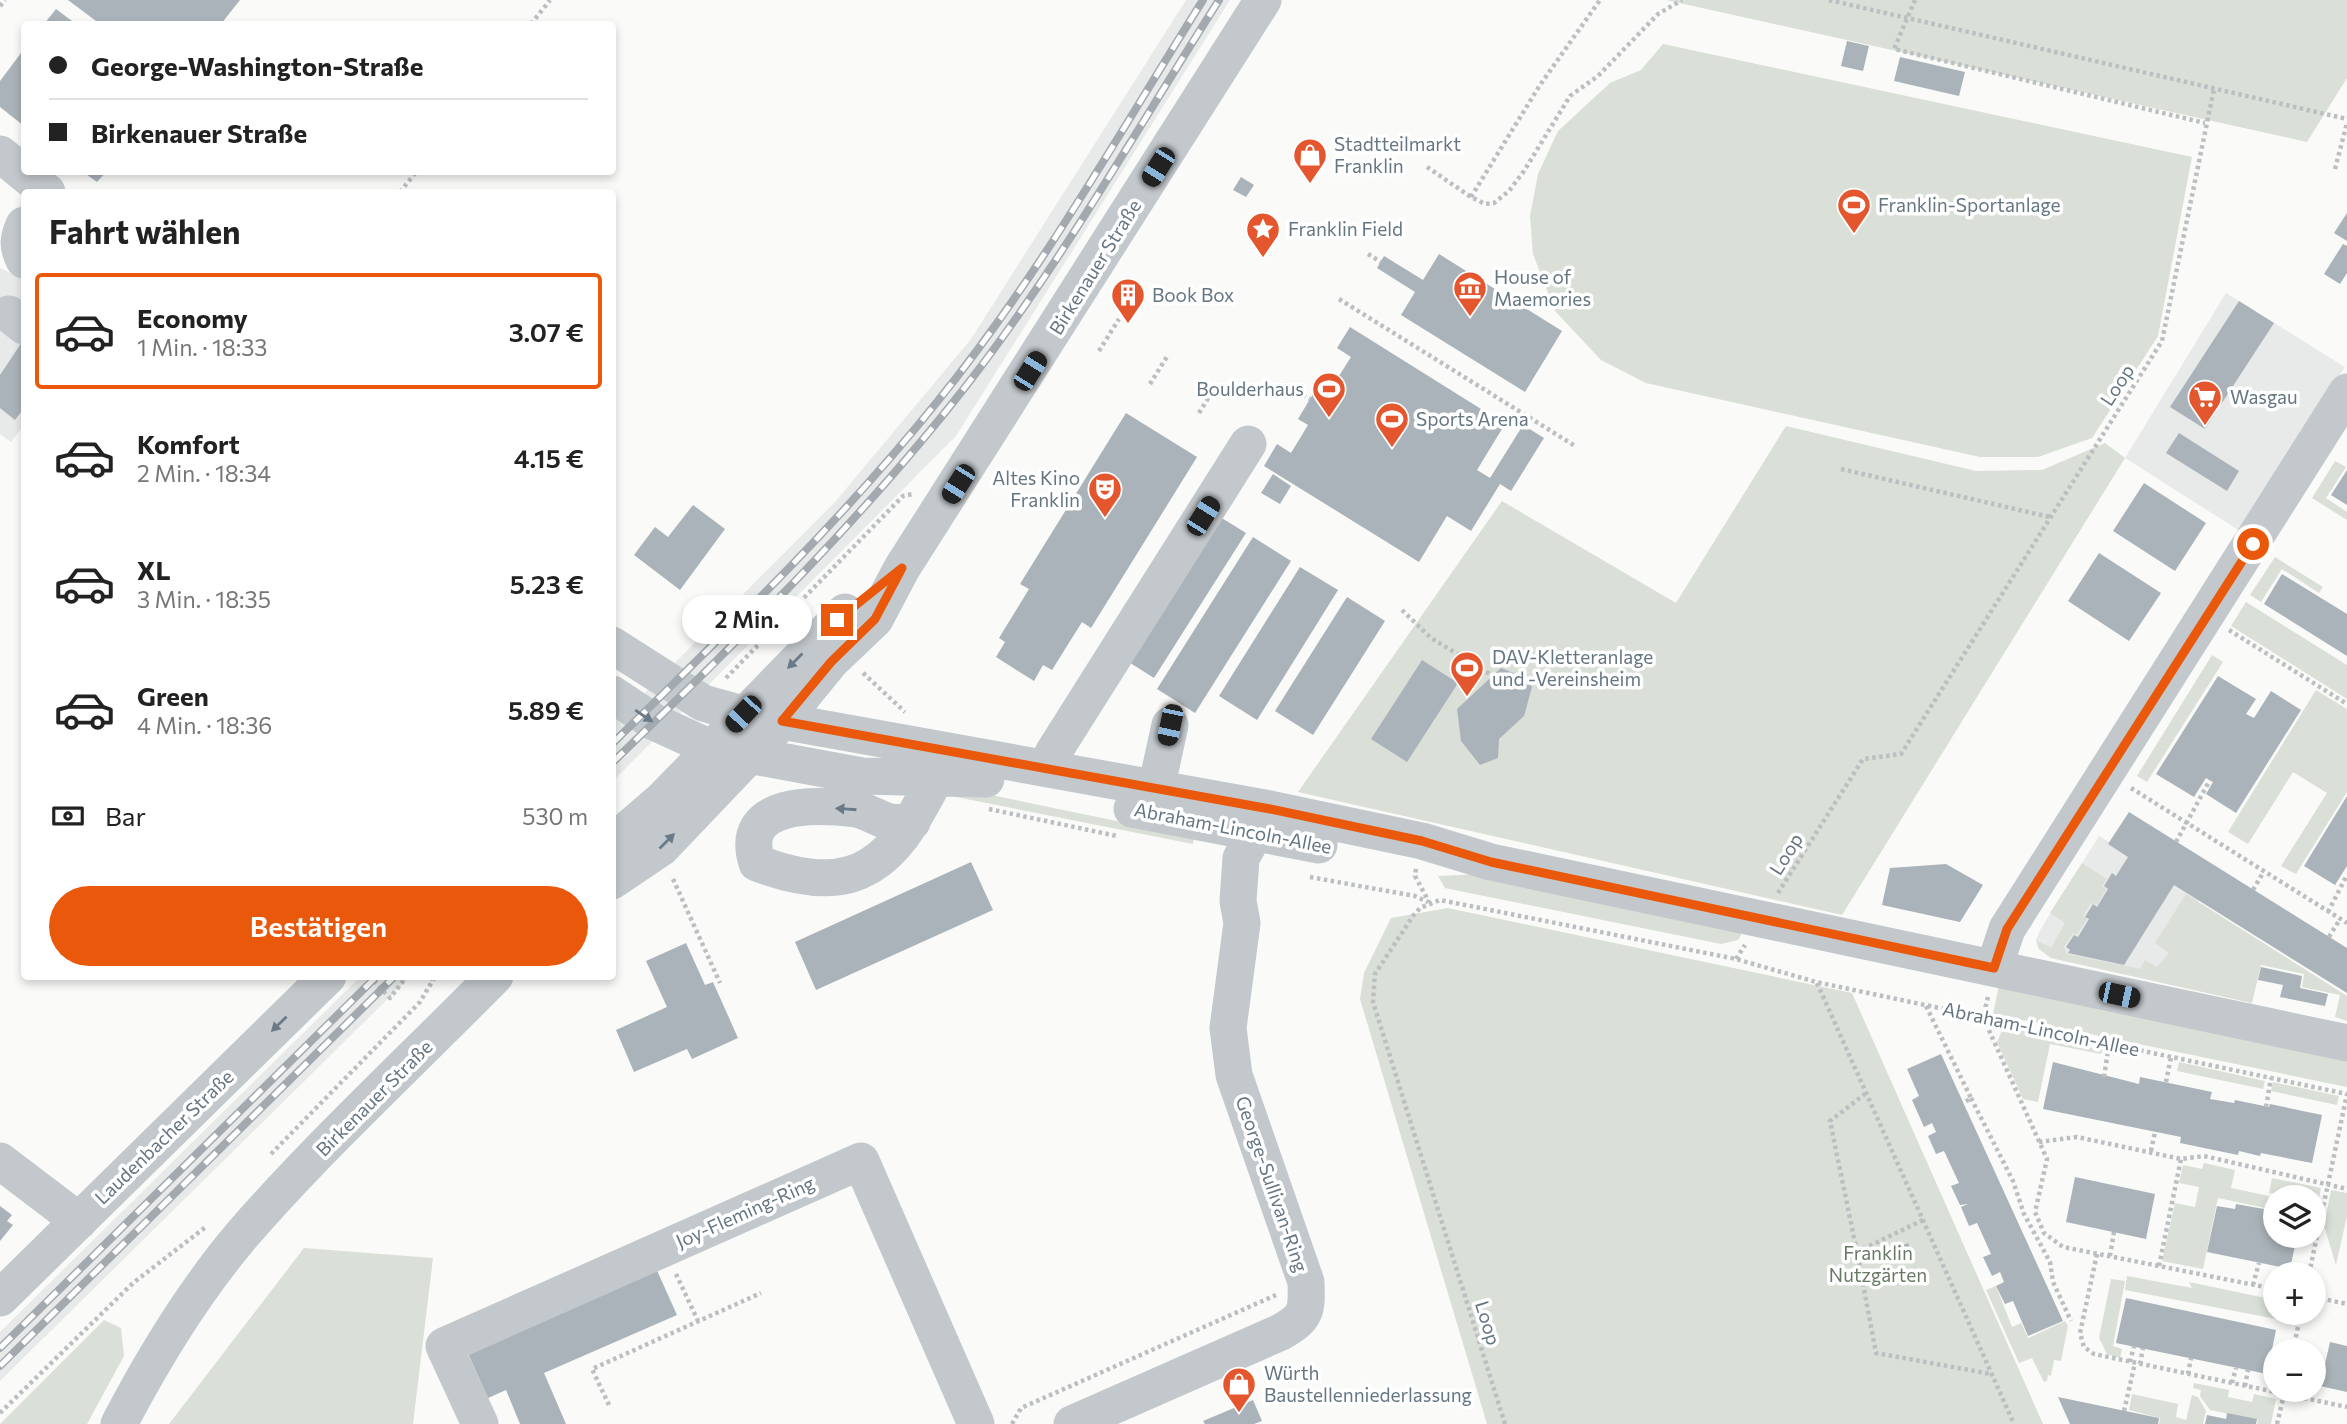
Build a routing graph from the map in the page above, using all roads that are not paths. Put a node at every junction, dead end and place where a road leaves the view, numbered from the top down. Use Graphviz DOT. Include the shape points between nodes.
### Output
graph roads {
  1 [pos="1264,0"];
  2 [pos="0,154"];
  3 [pos="21,171"];
  4 [pos="26,175"];
  5 [pos="43,189"];
  6 [pos="0,206"];
  7 [pos="21,223"];
  8 [pos="21,232"];
  9 [pos="21,253"];
  10 [pos="2347,392"];
  11 [pos="1248,444"];
  12 [pos="902,568"];
  13 [pos="616,647"];
  14 [pos="644,664"];
  15 [pos="616,693"];
  16 [pos="616,698"];
  17 [pos="743,714"];
  18 [pos="782,721"];
  19 [pos="1170,725"];
  20 [pos="711,748"];
  21 [pos="928,748"];
  22 [pos="750,755"];
  23 [pos="1049,769"];
  24 [pos="1154,801"];
  25 [pos="912,822"];
  26 [pos="1266,835"];
  27 [pos="616,840"];
  28 [pos="616,878"];
  29 [pos="1994,968"];
  30 [pos="324,980"];
  31 [pos="458,980"];
  32 [pos="491,980"];
  33 [pos="2347,1043"];
  34 [pos="0,1161"];
  35 [pos="79,1220"];
  36 [pos="254,1221"];
  37 [pos="0,1298"];
  38 [pos="118,1424"];
  39 [pos="480,1424"];
  40 [pos="976,1424"];
  41 [pos="1072,1424"];
  1 -- 12 [label="street, Birkenauer Straße"];
  2 -- 3 [label="street"];
  4 -- 5 [label="street"];
  6 -- 7 [label="street"];
  8 -- 9 [label="street"];
  10 -- 29 [label="street" via="2007,929"];
  11 -- 23 [label="street" via="1053,753"];
  12 -- 17 [label="street, Birkenauer Straße, one-way" via="852,605"];
  12 -- 18 [label="street, Birkenauer Straße" via="875,619 831,662"];
  13 -- 14 [label="street"];
  14 -- 15 [label="street"];
  14 -- 17 [label="street" via="703,703"];
  16 -- 20 [label="street, one-way" via="654,722"];
  17 -- 18 [label="street"];
  17 -- 20 [label="street, Birkenauer Straße"];
  18 -- 21 [label="street"];
  18 -- 22 [label="street, Birkenauer Straße"];
  19 -- 24 [label="street"];
  20 -- 22 [label="street"];
  20 -- 27 [label="street"];
  22 -- 21 [label="street, one-way" via="862,776"];
  21 -- 23 [label="street, Abraham-Lincoln-Allee"];
  21 -- 24 [label="street, Abraham-Lincoln-Allee" via="976,777"];
  21 -- 25 [label="street"];
  28 -- 22 [label="street, Birkenauer Straße, one-way" via="661,848"];
  23 -- 24 [label="street, Abraham-Lincoln-Allee"];
  24 -- 26 [label="street, Abraham-Lincoln-Allee"];
  26 -- 29 [label="street, Abraham-Lincoln-Allee" via="1422,841 1491,862"];
  26 -- 41 [label="street, George-Sullivan-Ring" via="1241,858 1238,901 1242,923 1228,1028 1234,1075 1306,1282 1307,1308 1299,1322"];
  29 -- 33 [label="street, Abraham-Lincoln-Allee"];
  30 -- 35 [label="street, Laudenbacher Straße, one-way"];
  31 -- 36 [label="street, Birkenauer Straße" via="289,1152"];
  32 -- 36 [label="street, Birkenauer Straße"];
  34 -- 35 [label="street"];
  35 -- 37 [label="street, Laudenbacher Straße"];
  36 -- 38 [label="street, Birkenauer Straße" via="201,1291"];
  39 -- 40 [label="street, Joy-Fleming-Ring" via="444,1346 861,1160"];
}
